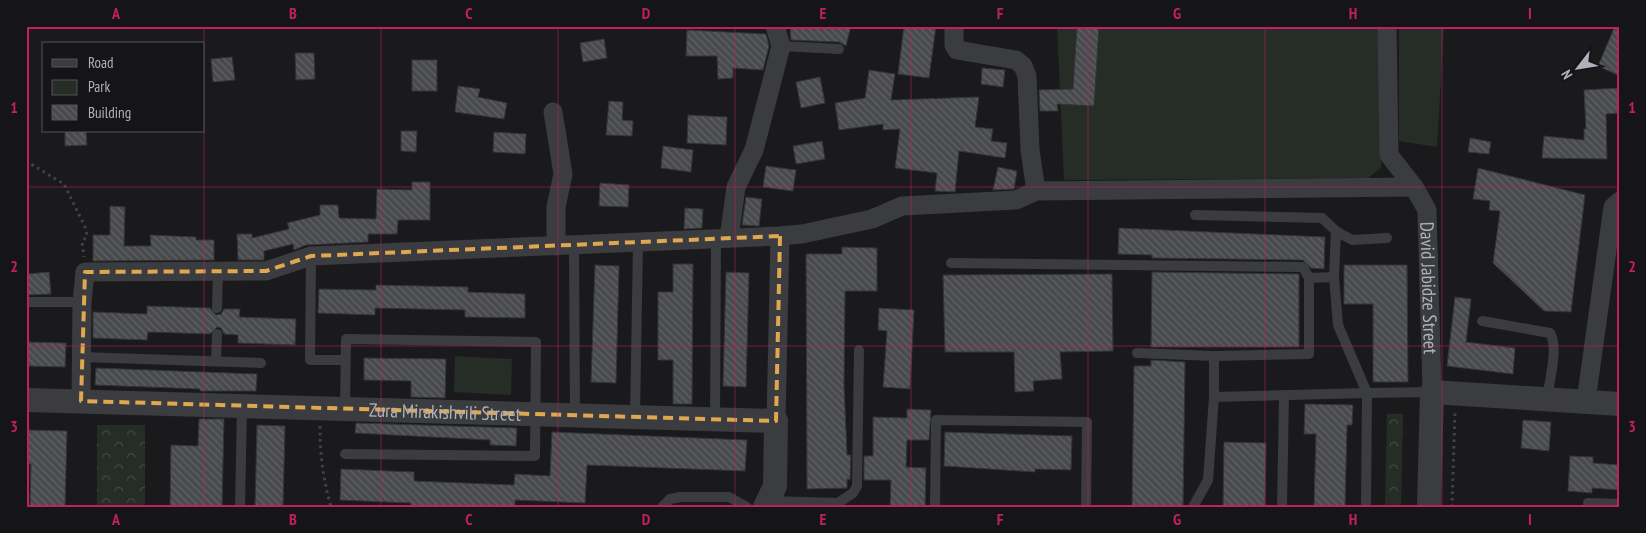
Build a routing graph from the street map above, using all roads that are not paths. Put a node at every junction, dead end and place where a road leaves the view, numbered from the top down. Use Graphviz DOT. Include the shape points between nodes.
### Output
graph roads {
  1 [pos="775,26"];
  2 [pos="954,26"];
  3 [pos="1387,26"];
  4 [pos="780,46"];
  5 [pos="839,49"];
  6 [pos="553,112"];
  7 [pos="1414,187"];
  8 [pos="1036,191"];
  9 [pos="1620,201"];
  10 [pos="1195,215"];
  11 [pos="1336,231"];
  12 [pos="780,236"];
  13 [pos="1387,238"];
  14 [pos="723,239"];
  15 [pos="638,242"];
  16 [pos="565,245"];
  17 [pos="311,256"];
  18 [pos="951,263"];
  19 [pos="218,271"];
  20 [pos="1334,277"];
  21 [pos="1309,278"];
  22 [pos="26,302"];
  23 [pos="82,302"];
  24 [pos="217,308"];
  25 [pos="1482,321"];
  26 [pos="217,334"];
  27 [pos="859,350"];
  28 [pos="1137,353"];
  29 [pos="1214,356"];
  30 [pos="81,357"];
  31 [pos="345,360"];
  32 [pos="216,361"];
  33 [pos="261,362"];
  34 [pos="1432,392"];
  35 [pos="1367,393"];
  36 [pos="1284,396"];
  37 [pos="1214,397"];
  38 [pos="1547,399"];
  39 [pos="26,400"];
  40 [pos="81,401"];
  41 [pos="1586,401"];
  42 [pos="1620,404"];
  43 [pos="242,406"];
  44 [pos="345,409"];
  45 [pos="536,414"];
  46 [pos="574,415"];
  47 [pos="635,417"];
  48 [pos="715,419"];
  49 [pos="776,421"];
  50 [pos="345,454"];
  51 [pos="1588,503"];
  52 [pos="1620,504"];
  53 [pos="760,505"];
  54 [pos="240,507"];
  55 [pos="662,507"];
  56 [pos="935,507"];
  57 [pos="1086,507"];
  58 [pos="1193,507"];
  59 [pos="1282,507"];
  60 [pos="1366,507"];
  61 [pos="1429,507"];
  1 -- 4 [label="street"];
  2 -- 8 [label="street" via="957,50 1016,60 1028,76 1030,150"];
  3 -- 7 [label="street, David Jabidze Street" via="1389,155"];
  4 -- 5 [label="lane"];
  4 -- 14 [label="street" via="754,150 736,187"];
  6 -- 16 [label="street" via="563,174 556,208"];
  7 -- 8 [label="street"];
  7 -- 34 [label="street, David Jabidze Street" via="1427,210"];
  8 -- 12 [label="street" via="1016,200 902,206 872,219"];
  9 -- 41 [label="street" via="1613,207"];
  10 -- 11 [label="lane" via="1322,218"];
  11 -- 13 [label="lane" via="1352,240"];
  11 -- 20 [label="lane"];
  12 -- 14 [label="street"];
  12 -- 49 [label="street"];
  14 -- 15 [label="street"];
  14 -- 48 [label="lane"];
  15 -- 16 [label="street"];
  15 -- 47 [label="lane"];
  16 -- 17 [label="street"];
  16 -- 46 [label="lane"];
  17 -- 19 [label="street" via="266,271"];
  17 -- 31 [label="lane" via="310,360"];
  18 -- 21 [label="lane" via="1302,267"];
  19 -- 23 [label="street" via="85,272"];
  19 -- 24 [label="lane"];
  20 -- 21 [label="lane"];
  20 -- 35 [label="lane" via="1338,326"];
  21 -- 29 [label="lane" via="1309,354"];
  22 -- 23 [label="lane"];
  23 -- 30 [label="street"];
  25 -- 38 [label="lane" via="1550,333 1554,349"];
  26 -- 32 [label="lane"];
  27 -- 53 [label="lane" via="857,486 853,493 838,503"];
  28 -- 29 [label="lane"];
  29 -- 37 [label="lane"];
  30 -- 32 [label="lane"];
  30 -- 40 [label="street"];
  31 -- 44 [label="lane"];
  31 -- 45 [label="lane" via="346,339 536,342"];
  32 -- 33 [label="lane"];
  34 -- 35 [label="lane"];
  34 -- 38 [label="street"];
  34 -- 61 [label="street, David Jabidze Street"];
  35 -- 36 [label="lane"];
  35 -- 60 [label="lane"];
  36 -- 37 [label="lane"];
  36 -- 59 [label="lane"];
  37 -- 58 [label="lane" via="1208,480"];
  38 -- 41 [label="street"];
  39 -- 40 [label="street, Zura Mirakishvili Street"];
  40 -- 43 [label="street, Zura Mirakishvili Street"];
  41 -- 42 [label="street"];
  43 -- 44 [label="street, Zura Mirakishvili Street"];
  43 -- 54 [label="lane"];
  44 -- 45 [label="street, Zura Mirakishvili Street"];
  45 -- 46 [label="street, Zura Mirakishvili Street"];
  45 -- 50 [label="lane" via="535,456"];
  46 -- 47 [label="street, Zura Mirakishvili Street"];
  47 -- 48 [label="street, Zura Mirakishvili Street"];
  48 -- 49 [label="street, Zura Mirakishvili Street"];
  49 -- 53 [label="street" via="775,486"];
  51 -- 52 [label="lane"];
  53 -- 55 [label="lane" via="729,497 680,496 670,499"];
  56 -- 57 [label="lane" via="936,420 1087,422"];
}
